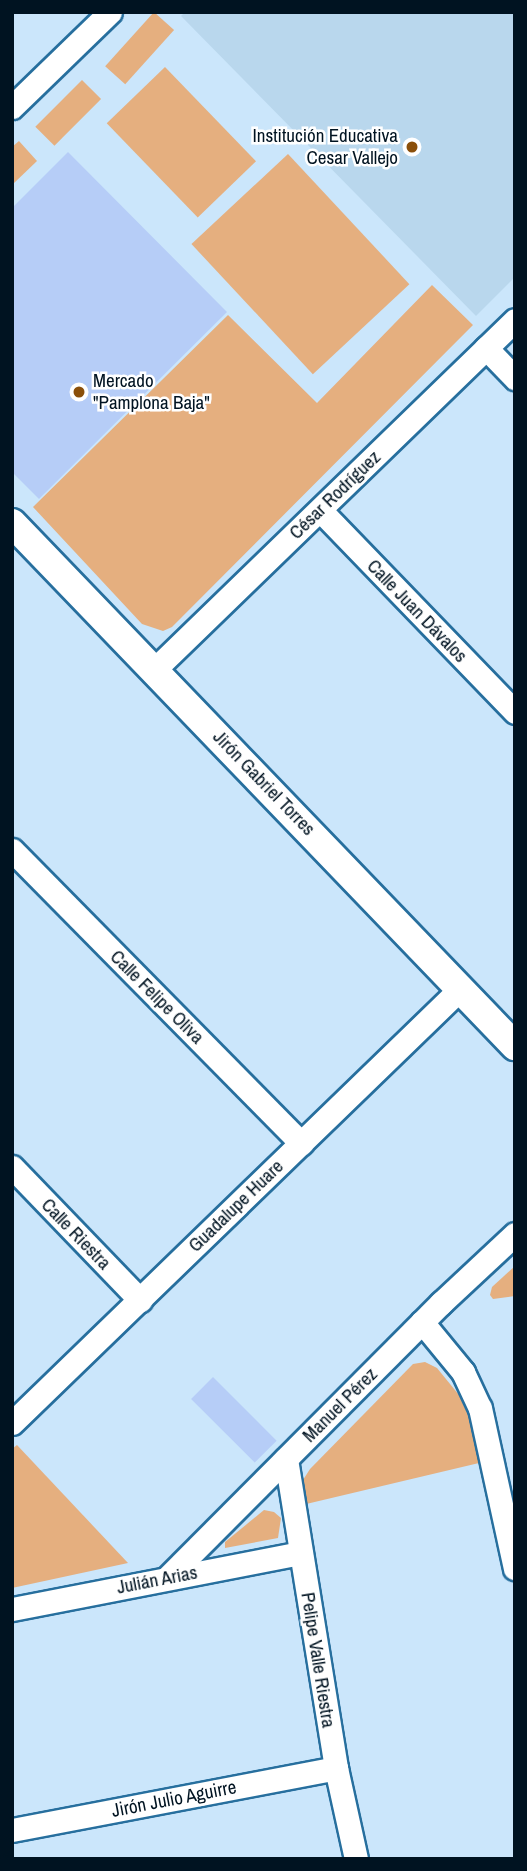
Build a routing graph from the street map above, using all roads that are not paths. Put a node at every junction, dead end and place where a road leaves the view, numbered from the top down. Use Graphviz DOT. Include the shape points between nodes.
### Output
graph roads {
  1 [pos="110,12"];
  2 [pos="12,107"];
  3 [pos="515,320"];
  4 [pos="486,348"];
  5 [pos="515,378"];
  6 [pos="320,510"];
  7 [pos="12,523"];
  8 [pos="155,669"];
  9 [pos="515,712"];
  10 [pos="12,850"];
  11 [pos="460,989"];
  12 [pos="515,1046"];
  13 [pos="301,1143"];
  14 [pos="12,1167"];
  15 [pos="515,1234"];
  16 [pos="140,1300"];
  17 [pos="422,1322"];
  18 [pos="12,1423"];
  19 [pos="286,1460"];
  20 [pos="301,1553"];
  21 [pos="515,1569"];
  22 [pos="168,1577"];
  23 [pos="12,1609"];
  24 [pos="336,1768"];
  25 [pos="12,1830"];
  26 [pos="356,1859"];
  1 -- 2 [label="street"];
  3 -- 4 [label="street, César Rodríguez"];
  4 -- 5 [label="street"];
  4 -- 6 [label="street, César Rodríguez"];
  6 -- 8 [label="street, César Rodríguez"];
  6 -- 9 [label="street, Calle Juan Dávalos"];
  7 -- 8 [label="street, Jirón Gabriel Torres"];
  8 -- 11 [label="street, Jirón Gabriel Torres"];
  10 -- 13 [label="street, Calle Felipe Oliva"];
  11 -- 12 [label="street, Jirón Gabriel Torres"];
  11 -- 13 [label="street, Guadalupe Huare"];
  13 -- 16 [label="street, Guadalupe Huare"];
  14 -- 16 [label="street, Calle Riestra"];
  15 -- 17 [label="street, Manuel Pérez"];
  16 -- 18 [label="street, Guadalupe Huare"];
  17 -- 19 [label="street, Manuel Pérez"];
  17 -- 21 [label="street" via="463,1372 480,1408"];
  19 -- 20 [label="street, Pelipe Valle Riestra"];
  19 -- 22 [label="street, Manuel Pérez"];
  20 -- 22 [label="street, Julián Arias"];
  20 -- 24 [label="street, Pelipe Valle Riestra"];
  22 -- 23 [label="street, Julián Arias"];
  24 -- 25 [label="street, Jirón Julio Aguirre"];
  24 -- 26 [label="street, Pelipe Valle Riestra"];
}
